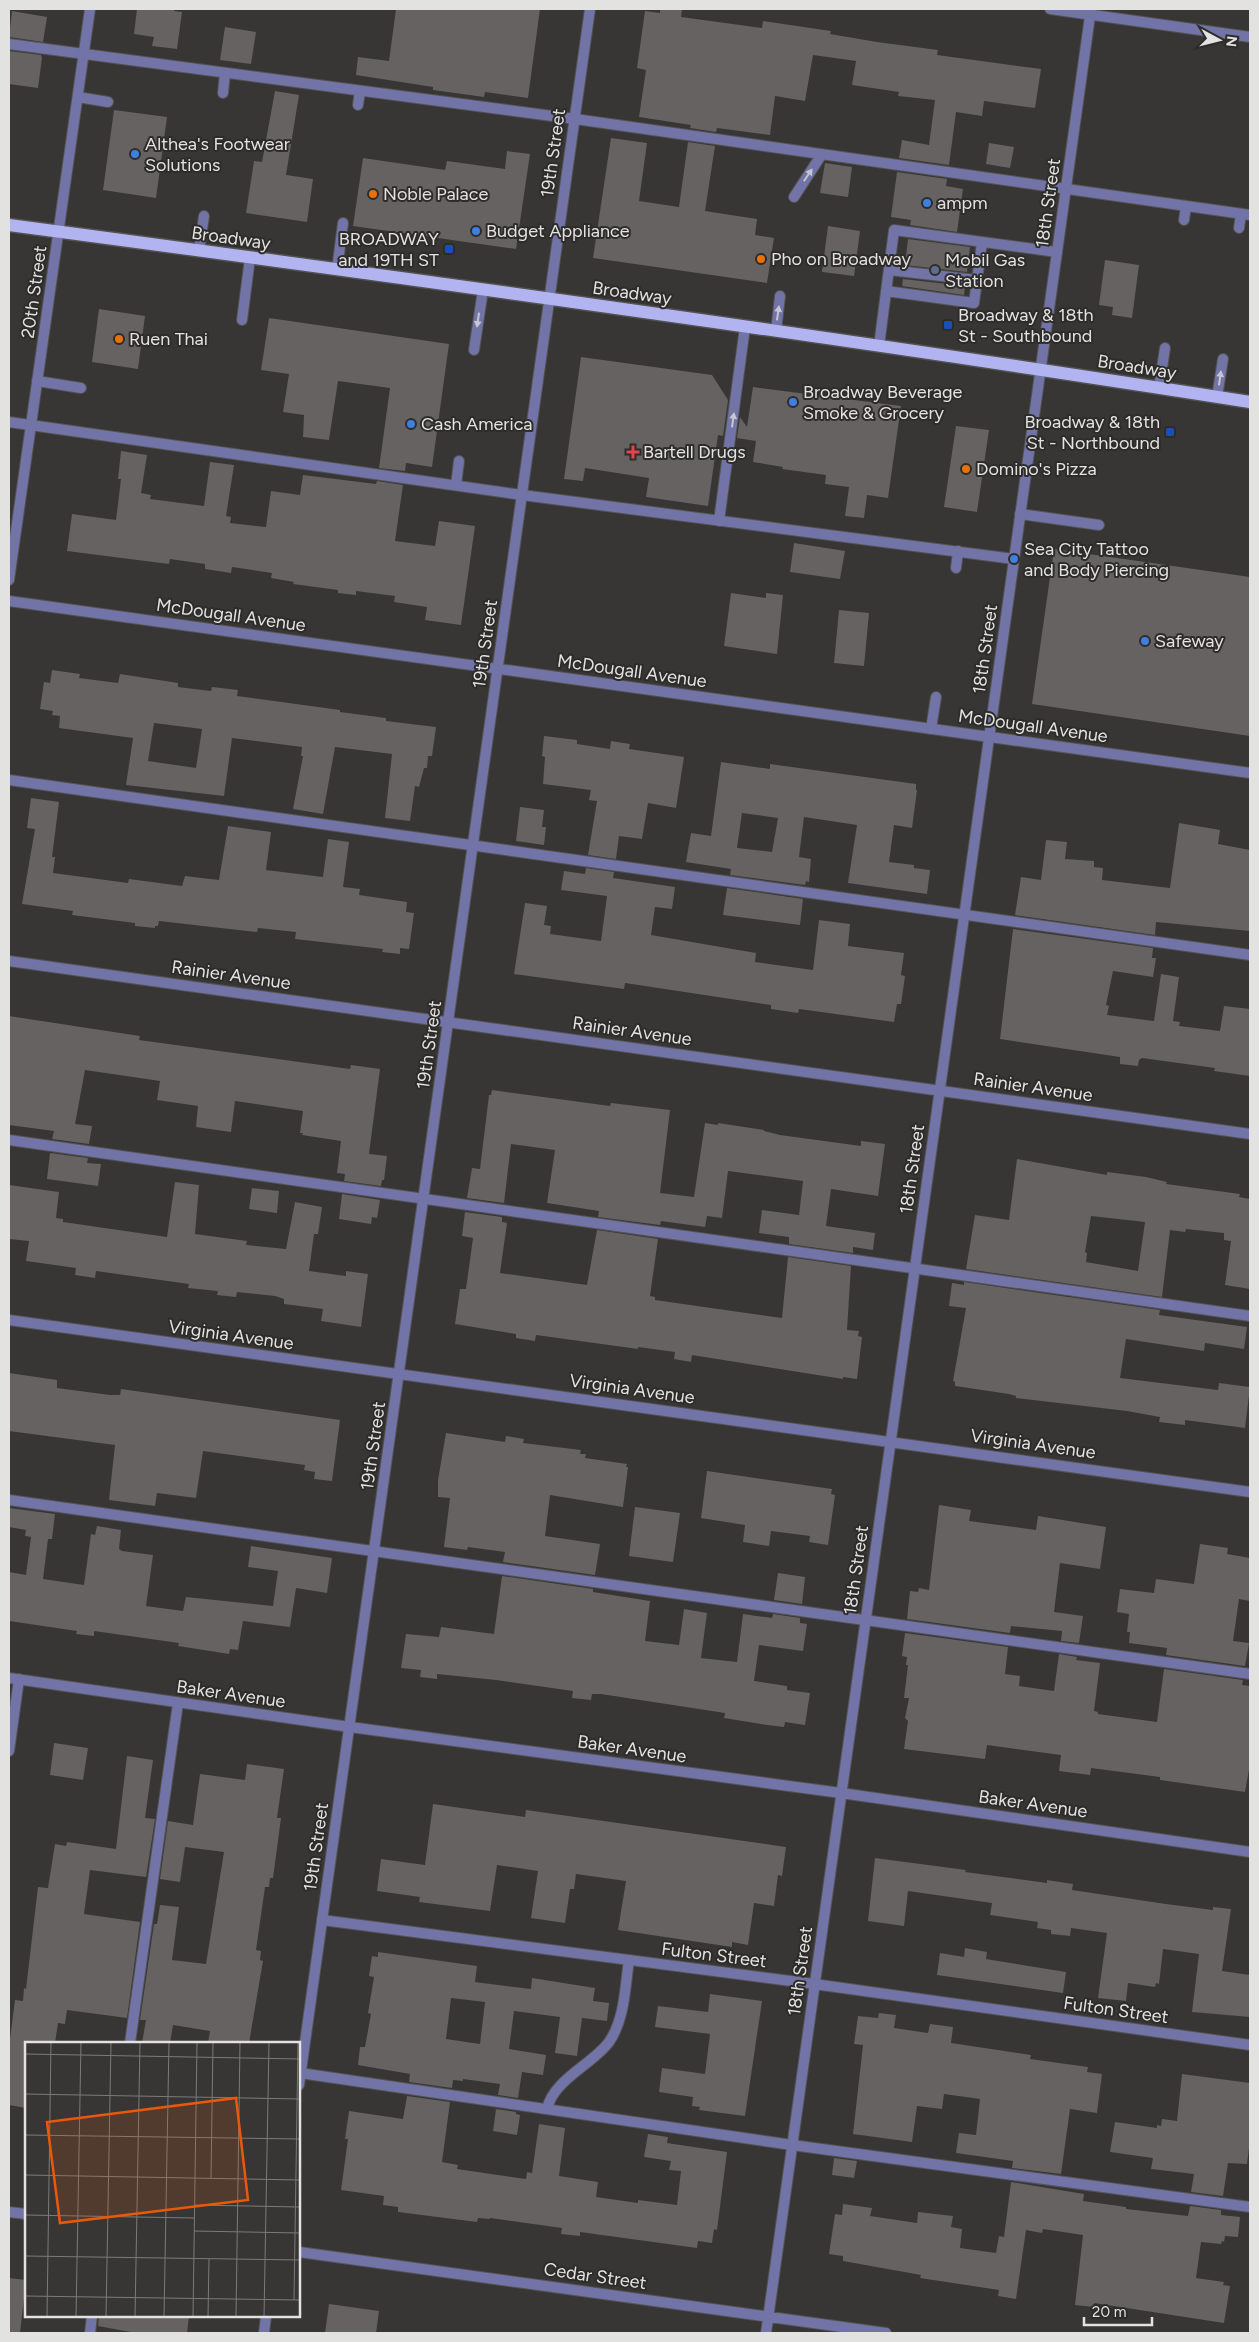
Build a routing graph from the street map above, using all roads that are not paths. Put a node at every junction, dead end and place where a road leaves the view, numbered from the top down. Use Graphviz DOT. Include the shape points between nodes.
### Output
graph roads {
  1 [pos="90,9"];
  2 [pos="590,9"];
  3 [pos="1050,9"];
  4 [pos="1091,12"];
  5 [pos="1250,37"];
  6 [pos="9,44"];
  7 [pos="84,55"];
  8 [pos="225,73"];
  9 [pos="360,91"];
  10 [pos="223,93"];
  11 [pos="78,97"];
  12 [pos="108,102"];
  13 [pos="358,105"];
  14 [pos="574,119"];
  15 [pos="822,154"];
  16 [pos="1066,189"];
  17 [pos="794,197"];
  18 [pos="1186,206"];
  19 [pos="1245,214"];
  20 [pos="204,216"];
  21 [pos="1184,220"];
  22 [pos="343,223"];
  23 [pos="9,225"];
  24 [pos="1239,228"];
  25 [pos="59,231"];
  26 [pos="982,242"];
  27 [pos="199,251"];
  28 [pos="1057,252"];
  29 [pos="250,258"];
  30 [pos="337,270"];
  31 [pos="889,270"];
  32 [pos="977,280"];
  33 [pos="482,290"];
  34 [pos="886,291"];
  35 [pos="780,296"];
  36 [pos="550,299"];
  37 [pos="242,320"];
  38 [pos="745,327"];
  39 [pos="776,331"];
  40 [pos="879,346"];
  41 [pos="1164,348"];
  42 [pos="474,350"];
  43 [pos="1223,359"];
  44 [pos="1040,369"];
  45 [pos="37,381"];
  46 [pos="80,388"];
  47 [pos="1158,388"];
  48 [pos="1217,397"];
  49 [pos="1250,402"];
  50 [pos="9,422"];
  51 [pos="31,425"];
  52 [pos="459,461"];
  53 [pos="456,485"];
  54 [pos="522,495"];
  55 [pos="1020,514"];
  56 [pos="719,521"];
  57 [pos="1099,525"];
  58 [pos="958,551"];
  59 [pos="1014,559"];
  60 [pos="956,568"];
  61 [pos="9,580"];
  62 [pos="9,601"];
  63 [pos="498,668"];
  64 [pos="936,697"];
  65 [pos="931,728"];
  66 [pos="989,737"];
  67 [pos="1250,773"];
  68 [pos="9,780"];
  69 [pos="473,845"];
  70 [pos="964,916"];
  71 [pos="1250,955"];
  72 [pos="9,961"];
  73 [pos="448,1022"];
  74 [pos="940,1091"];
  75 [pos="1250,1134"];
  76 [pos="9,1140"];
  77 [pos="424,1199"];
  78 [pos="914,1269"];
  79 [pos="1250,1316"];
  80 [pos="9,1320"];
  81 [pos="399,1375"];
  82 [pos="891,1441"];
  83 [pos="1250,1492"];
  84 [pos="9,1500"];
  85 [pos="374,1550"];
  86 [pos="866,1620"];
  87 [pos="1250,1674"];
  88 [pos="14,1678"];
  89 [pos="178,1702"];
  90 [pos="350,1728"];
  91 [pos="9,1750"];
  92 [pos="841,1793"];
  93 [pos="1250,1852"];
  94 [pos="322,1920"];
  95 [pos="629,1960"];
  96 [pos="814,1984"];
  97 [pos="130,2042"];
  98 [pos="1250,2045"];
  99 [pos="300,2073"];
  100 [pos="547,2109"];
  101 [pos="792,2145"];
  102 [pos="1250,2207"];
  103 [pos="9,2212"];
  104 [pos="25,2214"];
  105 [pos="300,2252"];
  106 [pos="92,2317"];
  107 [pos="266,2317"];
  108 [pos="768,2317"];
  109 [pos="90,2333"];
  110 [pos="264,2333"];
  111 [pos="766,2333"];
  112 [pos="886,2333"];
  1 -- 7 [label="street, 20th Street"];
  2 -- 14 [label="street, 19th Street"];
  3 -- 4 [label="street"];
  4 -- 5 [label="street"];
  4 -- 16 [label="street, 18th Street"];
  6 -- 7 [label="street"];
  7 -- 8 [label="street"];
  7 -- 11 [label="street, 20th Street"];
  8 -- 9 [label="street"];
  8 -- 10 [label="street"];
  9 -- 13 [label="street"];
  9 -- 14 [label="street"];
  11 -- 12 [label="street"];
  11 -- 25 [label="street, 20th Street"];
  14 -- 15 [label="street"];
  14 -- 36 [label="street, 19th Street"];
  15 -- 16 [label="street"];
  17 -- 15 [label="street, one-way"];
  16 -- 18 [label="street"];
  16 -- 28 [label="street, 18th Street"];
  18 -- 19 [label="street"];
  18 -- 21 [label="street"];
  19 -- 24 [label="street"];
  20 -- 27 [label="street"];
  22 -- 30 [label="street"];
  23 -- 25 [label="main road, Broadway"];
  25 -- 27 [label="main road, Broadway"];
  25 -- 45 [label="street, 20th Street"];
  26 -- 28 [label="street"];
  26 -- 31 [label="street" via="894,230"];
  26 -- 32 [label="street"];
  27 -- 29 [label="main road, Broadway"];
  28 -- 44 [label="street, 18th Street"];
  29 -- 30 [label="main road, Broadway"];
  29 -- 37 [label="street"];
  30 -- 33 [label="main road, Broadway"];
  31 -- 32 [label="street"];
  31 -- 34 [label="street"];
  32 -- 34 [label="street" via="974,303"];
  33 -- 36 [label="main road, Broadway"];
  33 -- 42 [label="street, one-way"];
  34 -- 40 [label="street"];
  39 -- 35 [label="street, one-way"];
  36 -- 38 [label="main road, Broadway"];
  36 -- 54 [label="street, 19th Street"];
  38 -- 39 [label="main road, Broadway"];
  56 -- 38 [label="street, one-way"];
  39 -- 40 [label="main road, Broadway"];
  40 -- 44 [label="main road, Broadway"];
  41 -- 47 [label="street"];
  48 -- 43 [label="street, one-way"];
  44 -- 47 [label="main road, Broadway"];
  44 -- 55 [label="street, 18th Street"];
  45 -- 46 [label="street"];
  45 -- 51 [label="street, 20th Street"];
  47 -- 48 [label="main road, Broadway"];
  48 -- 49 [label="main road, Broadway"];
  50 -- 51 [label="street"];
  51 -- 53 [label="street"];
  51 -- 61 [label="street, 20th Street"];
  52 -- 53 [label="street"];
  53 -- 54 [label="street"];
  54 -- 56 [label="street"];
  54 -- 63 [label="street, 19th Street"];
  55 -- 57 [label="street"];
  55 -- 59 [label="street, 18th Street"];
  56 -- 58 [label="street"];
  58 -- 59 [label="street"];
  58 -- 60 [label="street"];
  59 -- 66 [label="street, 18th Street"];
  62 -- 63 [label="street, McDougall Avenue"];
  63 -- 65 [label="street, McDougall Avenue"];
  63 -- 69 [label="street, 19th Street"];
  64 -- 65 [label="street"];
  65 -- 66 [label="street, McDougall Avenue"];
  66 -- 67 [label="street, McDougall Avenue"];
  66 -- 70 [label="street, 18th Street"];
  68 -- 69 [label="street"];
  69 -- 70 [label="street"];
  69 -- 73 [label="street, 19th Street"];
  70 -- 71 [label="street"];
  70 -- 74 [label="street, 18th Street"];
  72 -- 73 [label="street, Rainier Avenue"];
  73 -- 74 [label="street, Rainier Avenue"];
  73 -- 77 [label="street, 19th Street"];
  74 -- 75 [label="street, Rainier Avenue"];
  74 -- 78 [label="street, 18th Street"];
  76 -- 77 [label="street"];
  77 -- 78 [label="street"];
  77 -- 81 [label="street, 19th Street"];
  78 -- 79 [label="street"];
  78 -- 82 [label="street, 18th Street"];
  80 -- 81 [label="street, Virginia Avenue"];
  81 -- 82 [label="street, Virginia Avenue"];
  81 -- 85 [label="street, 19th Street"];
  82 -- 83 [label="street, Virginia Avenue"];
  82 -- 86 [label="street, 18th Street"];
  84 -- 85 [label="street"];
  85 -- 86 [label="street"];
  85 -- 90 [label="street, 19th Street"];
  86 -- 87 [label="street"];
  86 -- 92 [label="street, 18th Street"];
  88 -- 89 [label="street, Baker Avenue"];
  88 -- 91 [label="street"];
  89 -- 90 [label="street, Baker Avenue"];
  89 -- 97 [label="street"];
  90 -- 92 [label="street, Baker Avenue"];
  90 -- 94 [label="street, 19th Street"];
  92 -- 93 [label="street, Baker Avenue"];
  92 -- 96 [label="street, 18th Street"];
  94 -- 95 [label="street, Fulton Street"];
  94 -- 99 [label="street, 19th Street"];
  95 -- 96 [label="street, Fulton Street"];
  95 -- 100 [label="street" via="622,2016 609,2042 549,2100"];
  96 -- 98 [label="street, Fulton Street"];
  96 -- 101 [label="street, 18th Street"];
  99 -- 100 [label="street"];
  100 -- 101 [label="street"];
  101 -- 102 [label="street"];
  101 -- 108 [label="street, 18th Street"];
  103 -- 104 [label="street"];
  105 -- 108 [label="street, Cedar Street"];
  106 -- 109 [label="street"];
  107 -- 110 [label="street"];
  108 -- 111 [label="street, 18th Street"];
  108 -- 112 [label="street, Cedar Street"];
}
